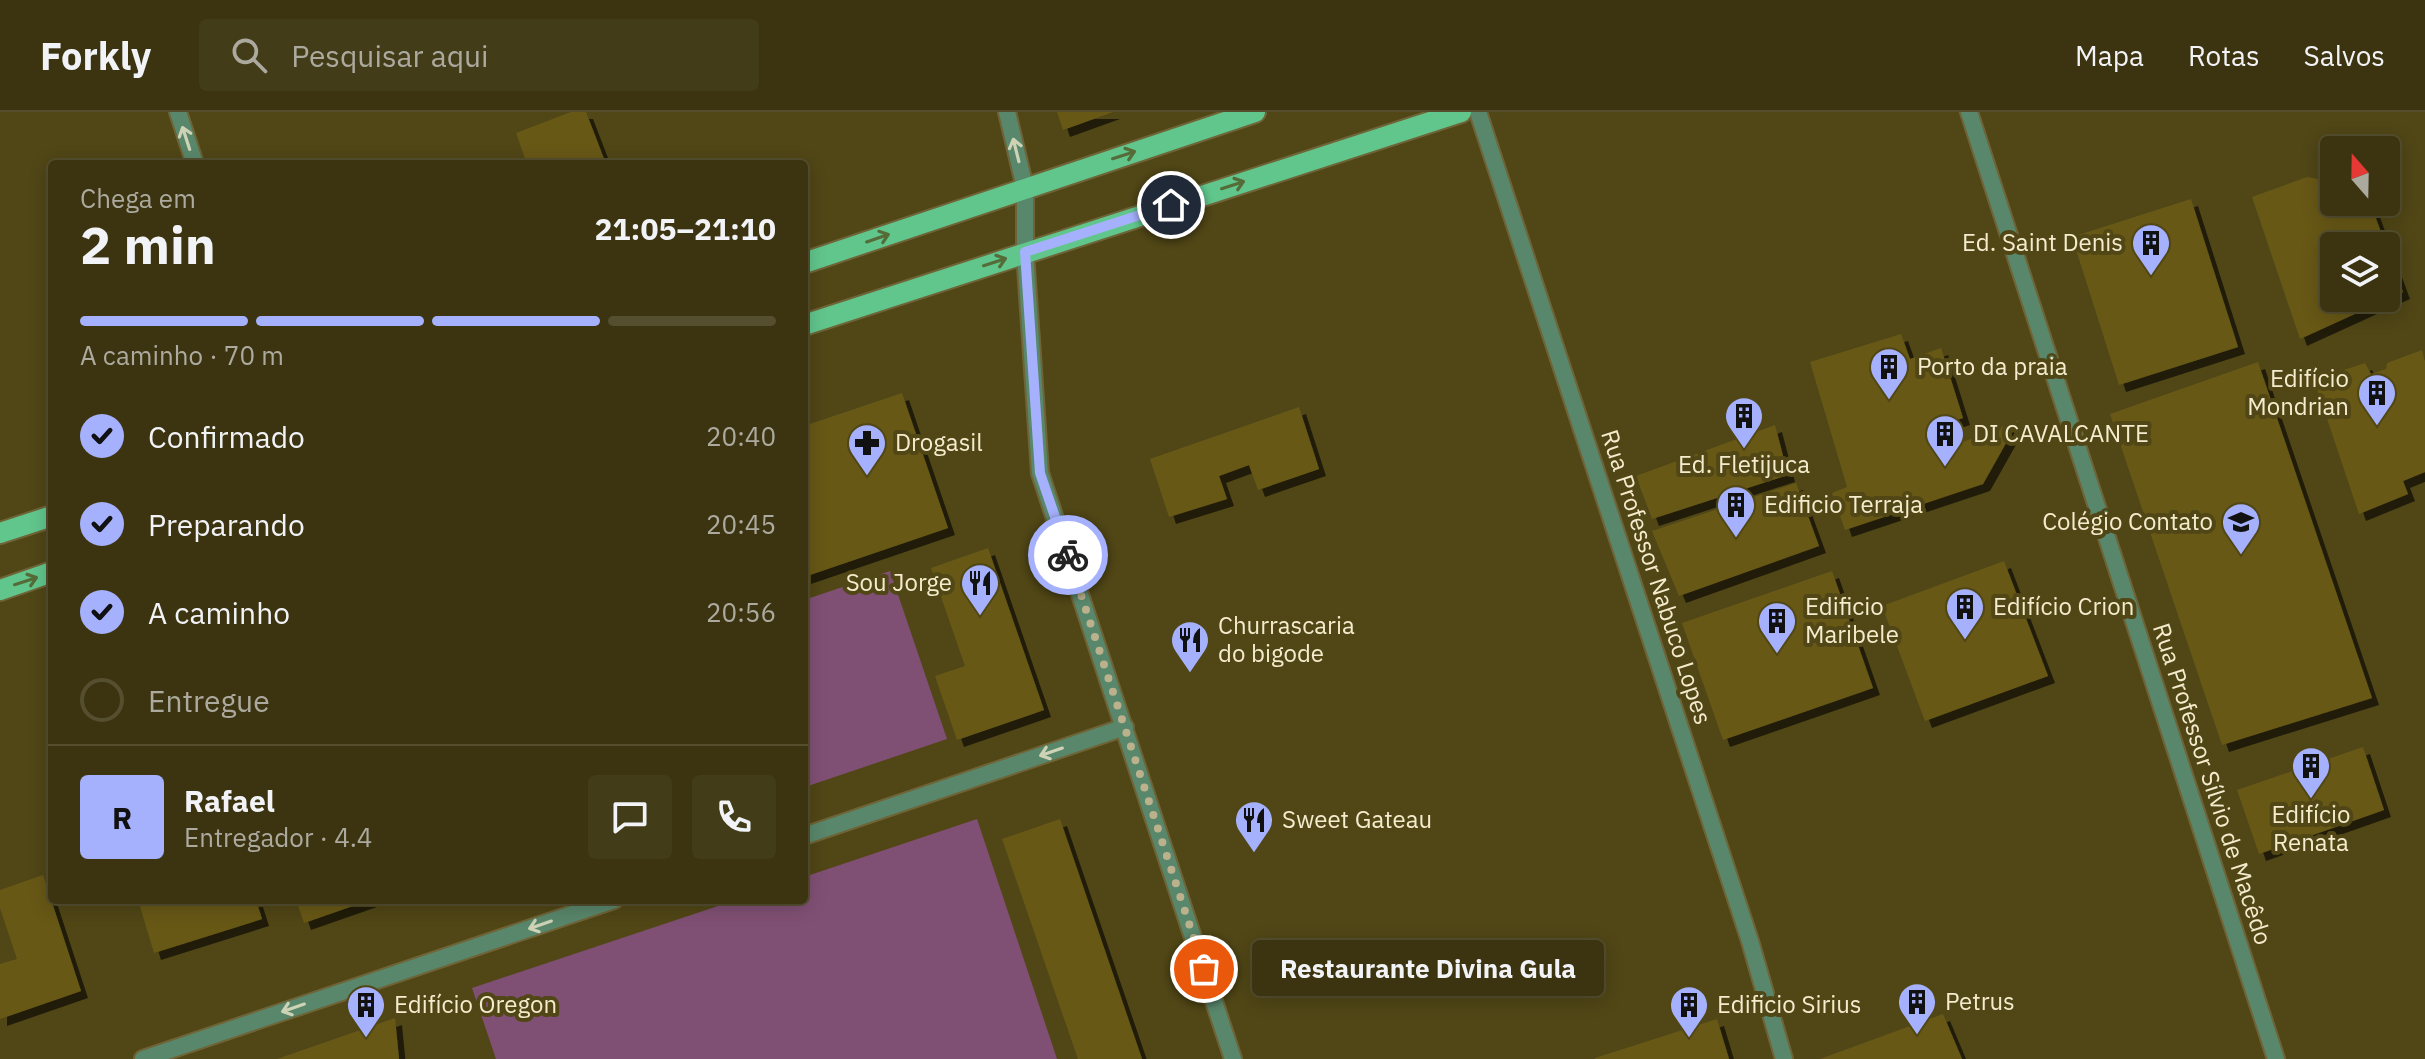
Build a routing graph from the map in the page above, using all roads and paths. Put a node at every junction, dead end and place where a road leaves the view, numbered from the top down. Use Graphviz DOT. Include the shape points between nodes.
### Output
graph roads {
  1 [pos="178,112"];
  2 [pos="1007,112"];
  3 [pos="1255,112"];
  4 [pos="1461,112"];
  5 [pos="1478,112"];
  6 [pos="1969,112"];
  7 [pos="194,160"];
  8 [pos="1025,188"];
  9 [pos="1025,252"];
  10 [pos="808,262"];
  11 [pos="808,324"];
  12 [pos="48,517"];
  13 [pos="0,533"];
  14 [pos="48,573"];
  15 [pos="0,590"];
  16 [pos="1125,727"];
  17 [pos="808,835"];
  18 [pos="602,904"];
  19 [pos="143,1059"];
  20 [pos="1233,1059"];
  21 [pos="1784,1059"];
  22 [pos="2276,1059"];
  7 -- 1 [label="street, one-way"];
  8 -- 2 [label="street, one-way"];
  8 -- 3 [label="main road, one-way"];
  9 -- 4 [label="main road, one-way"];
  5 -- 21 [label="street, Rua Professor Nabuco Lopes"];
  6 -- 22 [label="street, Rua Professor Sílvio de Macêdo"];
  8 -- 9 [label="street"];
  10 -- 8 [label="main road, one-way"];
  11 -- 9 [label="main road, one-way"];
  9 -- 16 [label="street" via="1040,473"];
  12 -- 13 [label="main road"];
  15 -- 14 [label="main road, one-way"];
  16 -- 17 [label="street, one-way"];
  16 -- 20 [label="street"];
  18 -- 19 [label="street, one-way"];
}
